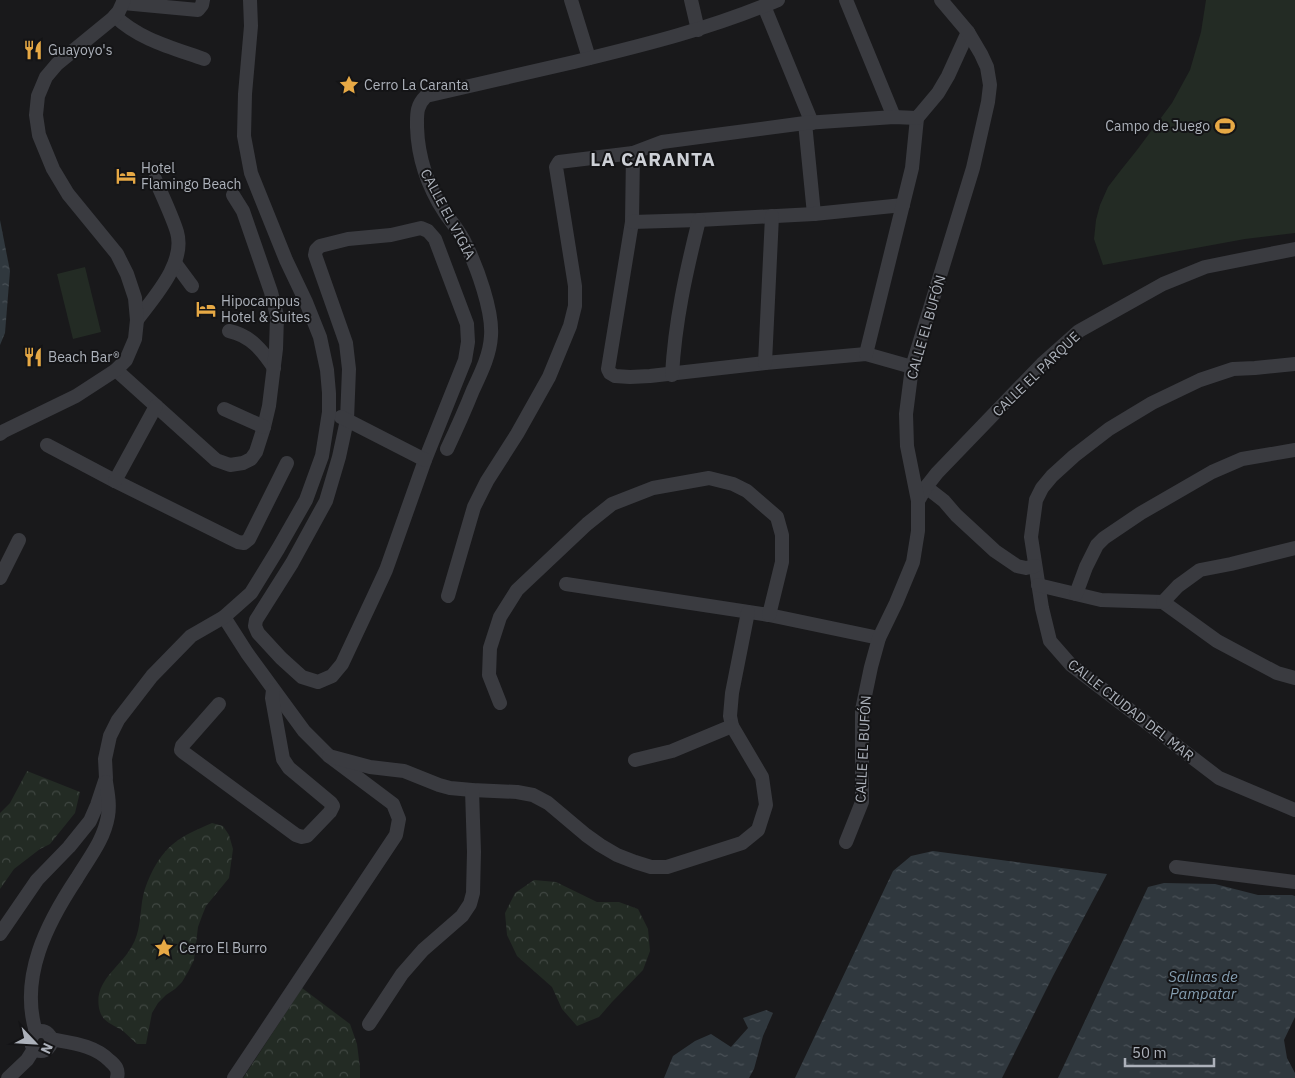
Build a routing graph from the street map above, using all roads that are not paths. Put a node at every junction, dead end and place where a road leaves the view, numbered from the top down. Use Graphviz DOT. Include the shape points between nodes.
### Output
graph roads {
  1 [pos="203,0"];
  2 [pos="250,0"];
  3 [pos="571,0"];
  4 [pos="691,0"];
  5 [pos="778,0"];
  6 [pos="846,0"];
  7 [pos="941,0"];
  8 [pos="124,1"];
  9 [pos="758,5"];
  10 [pos="115,16"];
  11 [pos="698,30"];
  12 [pos="968,32"];
  13 [pos="589,58"];
  14 [pos="204,60"];
  15 [pos="894,118"];
  16 [pos="917,118"];
  17 [pos="808,123"];
  18 [pos="633,153"];
  19 [pos="155,179"];
  20 [pos="233,195"];
  21 [pos="903,205"];
  22 [pos="814,214"];
  23 [pos="772,216"];
  24 [pos="699,220"];
  25 [pos="632,222"];
  26 [pos="1295,249"];
  27 [pos="175,263"];
  28 [pos="192,286"];
  29 [pos="137,320"];
  30 [pos="229,331"];
  31 [pos="866,354"];
  32 [pos="765,363"];
  33 [pos="1295,364"];
  34 [pos="912,367"];
  35 [pos="274,368"];
  36 [pos="116,370"];
  37 [pos="672,375"];
  38 [pos="156,406"];
  39 [pos="224,409"];
  40 [pos="329,412"];
  41 [pos="347,420"];
  42 [pos="264,427"];
  43 [pos="0,434"];
  44 [pos="47,445"];
  45 [pos="448,449"];
  46 [pos="1295,450"];
  47 [pos="425,460"];
  48 [pos="286,463"];
  49 [pos="115,481"];
  50 [pos="926,487"];
  51 [pos="918,501"];
  52 [pos="19,540"];
  53 [pos="1295,548"];
  54 [pos="1034,566"];
  55 [pos="0,578"];
  56 [pos="566,584"];
  57 [pos="1038,585"];
  58 [pos="1076,594"];
  59 [pos="448,596"];
  60 [pos="1163,602"];
  61 [pos="748,612"];
  62 [pos="769,615"];
  63 [pos="224,617"];
  64 [pos="878,638"];
  65 [pos="1295,678"];
  66 [pos="274,690"];
  67 [pos="500,703"];
  68 [pos="220,704"];
  69 [pos="732,726"];
  70 [pos="329,756"];
  71 [pos="635,760"];
  72 [pos="106,778"];
  73 [pos="472,790"];
  74 [pos="1295,810"];
  75 [pos="846,842"];
  76 [pos="1176,867"];
  77 [pos="1295,882"];
  78 [pos="0,934"];
  79 [pos="369,1024"];
  80 [pos="36,1032"];
  81 [pos="51,1039"];
  82 [pos="34,1049"];
  83 [pos="8,1078"];
  84 [pos="117,1078"];
  85 [pos="234,1078"];
  1 -- 8 [label="street" via="198,10"];
  2 -- 40 [label="street" via="244,136 251,173 320,337 328,370"];
  3 -- 13 [label="street"];
  4 -- 11 [label="street"];
  5 -- 9 [label="street, CALLE EL VIGÍA"];
  6 -- 15 [label="street"];
  7 -- 12 [label="street, CALLE EL BUFÓN"];
  8 -- 10 [label="street"];
  9 -- 11 [label="street, CALLE EL VIGÍA"];
  9 -- 17 [label="street"];
  10 -- 14 [label="street" via="139,34"];
  10 -- 29 [label="street" via="46,77 38,96 36,115 39,135 53,169 68,194 117,254 128,274"];
  11 -- 13 [label="street, CALLE EL VIGÍA"];
  12 -- 16 [label="street" via="938,93"];
  12 -- 34 [label="street, CALLE EL BUFÓN" via="987,67 988,102 973,168"];
  13 -- 45 [label="street, CALLE EL VIGÍA" via="426,96 419,103 421,162 444,212 465,242 476,268 489,314 491,335 487,358"];
  15 -- 16 [label="street"];
  15 -- 17 [label="street"];
  16 -- 21 [label="street" via="913,160"];
  17 -- 18 [label="street" via="662,142"];
  17 -- 22 [label="street"];
  18 -- 25 [label="street"];
  18 -- 59 [label="street" via="557,164 575,286 570,326 549,377 474,507"];
  19 -- 27 [label="street" via="177,233"];
  20 -- 35 [label="street" via="243,211 277,316"];
  21 -- 22 [label="street"];
  21 -- 31 [label="street"];
  22 -- 23 [label="street"];
  23 -- 24 [label="street"];
  23 -- 32 [label="street"];
  24 -- 25 [label="street"];
  24 -- 37 [label="street" via="677,320"];
  25 -- 37 [label="street" via="608,369 615,376"];
  26 -- 50 [label="street, CALLE EL PARQUE" via="1205,267 1164,284 1080,331 1042,364"];
  27 -- 28 [label="street"];
  27 -- 29 [label="street"];
  29 -- 36 [label="street" via="135,339 126,360"];
  30 -- 35 [label="street" via="236,332 262,350"];
  31 -- 32 [label="street"];
  31 -- 34 [label="street"];
  32 -- 37 [label="street"];
  33 -- 54 [label="street, CALLE CIUDAD DEL MAR" via="1234,369 1200,380 1109,429 1074,456 1052,476 1036,500 1031,538"];
  34 -- 51 [label="street, CALLE EL BUFÓN" via="906,414 907,446"];
  35 -- 42 [label="street"];
  36 -- 38 [label="street"];
  36 -- 43 [label="street" via="76,396"];
  38 -- 42 [label="street" via="216,460 230,465 251,459"];
  38 -- 49 [label="street"];
  39 -- 42 [label="street"];
  40 -- 41 [label="street"];
  40 -- 63 [label="street" via="322,456 306,500 250,594"];
  41 -- 47 [label="street"];
  41 -- 47 [label="street" via="349,369 346,343 316,250 348,239 391,235 420,228 428,231 435,239 467,324 468,342 465,360"];
  41 -- 47 [label="street" via="326,501 256,620 258,633 302,677 318,682 332,676 342,664 386,570"];
  44 -- 49 [label="street"];
  46 -- 58 [label="street" via="1242,459 1212,472 1141,513 1096,545"];
  48 -- 49 [label="street" via="249,539 244,542 238,542"];
  50 -- 51 [label="street, CALLE EL PARQUE"];
  50 -- 54 [label="street" via="995,551 1017,566"];
  51 -- 64 [label="street, CALLE EL BUFÓN" via="913,562"];
  52 -- 55 [label="street"];
  53 -- 60 [label="street" via="1200,570"];
  54 -- 57 [label="street, CALLE CIUDAD DEL MAR"];
  56 -- 61 [label="street"];
  57 -- 58 [label="street"];
  57 -- 74 [label="street, CALLE CIUDAD DEL MAR" via="1050,641 1071,665 1219,778"];
  58 -- 60 [label="street" via="1101,600"];
  60 -- 65 [label="street" via="1217,641 1277,673"];
  61 -- 62 [label="street"];
  61 -- 69 [label="street" via="732,693"];
  62 -- 64 [label="street"];
  62 -- 67 [label="street" via="782,562 782,535 777,517 747,491 710,478 653,488 612,504 517,590 500,616 490,648 489,675"];
  63 -- 66 [label="street"];
  63 -- 72 [label="street" via="191,636 152,676 118,720 110,736"];
  64 -- 75 [label="street, CALLE EL BUFÓN" via="862,710 862,802"];
  66 -- 68 [label="street" via="272,698 283,759 288,768 333,806 307,836 296,835 181,750"];
  66 -- 70 [label="street" via="304,731"];
  69 -- 71 [label="street" via="672,751"];
  69 -- 73 [label="street" via="762,777 766,805 758,830 742,843 667,867 651,867 618,855 533,795"];
  70 -- 73 [label="street" via="370,768 404,771 450,788"];
  70 -- 85 [label="street" via="393,804 398,819 396,835"];
  72 -- 78 [label="street" via="90,821 37,880"];
  72 -- 80 [label="street" via="110,802 105,830 59,906 36,961 30,1005"];
  73 -- 79 [label="street" via="474,852 470,904 462,916 422,950"];
  76 -- 77 [label="street"];
  80 -- 81 [label="street" via="46,1032"];
  80 -- 82 [label="street" via="31,1040"];
  81 -- 82 [label="street" via="46,1050"];
  81 -- 84 [label="street" via="92,1048 114,1064"];
  82 -- 83 [label="street"];
}
